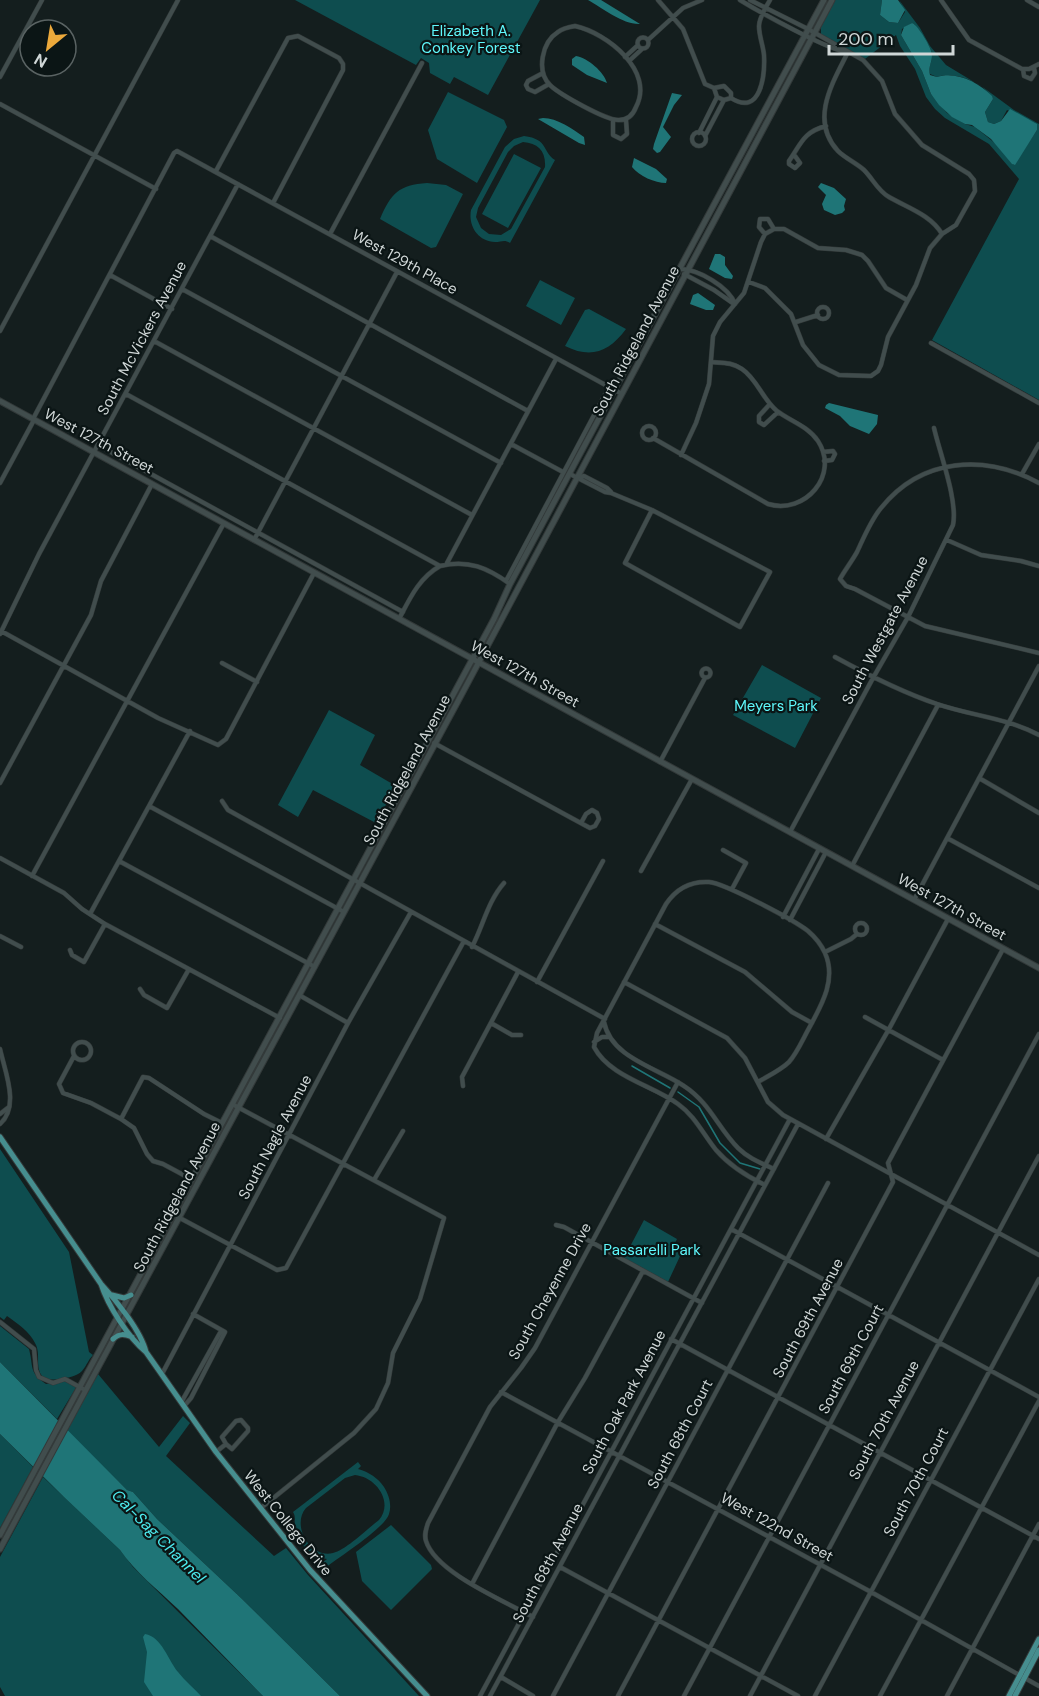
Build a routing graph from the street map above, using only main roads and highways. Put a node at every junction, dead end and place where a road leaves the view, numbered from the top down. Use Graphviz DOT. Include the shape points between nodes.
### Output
graph roads {
  1 [pos="824,0"];
  2 [pos="832,0"];
  3 [pos="0,401"];
  4 [pos="475,661"];
  5 [pos="1039,969"];
  6 [pos="0,1137"];
  7 [pos="101,1284"];
  8 [pos="110,1294"];
  9 [pos="131,1295"];
  10 [pos="124,1313"];
  11 [pos="118,1317"];
  12 [pos="122,1323"];
  13 [pos="132,1337"];
  14 [pos="113,1339"];
  15 [pos="146,1352"];
  16 [pos="83,1388"];
  17 [pos="32,1484"];
  18 [pos="0,1536"];
  19 [pos="0,1549"];
  20 [pos="1039,1639"];
  21 [pos="1039,1650"];
  22 [pos="1022,1676"];
  23 [pos="427,1696"];
  24 [pos="1009,1696"];
  25 [pos="1015,1696"];
  1 -- 4 [label="main road, South Ridgeland Avenue" via="508,582"];
  2 -- 4 [label="main road, South Ridgeland Avenue"];
  3 -- 4 [label="main road, West 127th Street"];
  4 -- 5 [label="main road, West 127th Street"];
  4 -- 9 [label="main road, South Ridgeland Avenue" via="428,739"];
  4 -- 10 [label="main road, South Ridgeland Avenue" via="315,967"];
  6 -- 7 [label="main road, West College Drive"];
  7 -- 8 [label="main road, West College Drive"];
  7 -- 11 [label="main road, West College Drive"];
  8 -- 9 [label="main road" via="124,1298"];
  8 -- 10 [label="main road, West College Drive"];
  9 -- 10 [label="main road, South Ridgeland Avenue"];
  10 -- 11 [label="main road, South Ridgeland Avenue"];
  10 -- 12 [label="main road, South Ridgeland Avenue"];
  10 -- 15 [label="main road, West College Drive"];
  11 -- 12 [label="main road, West College Drive"];
  11 -- 16 [label="main road, South Ridgeland Avenue"];
  12 -- 13 [label="main road, West College Drive"];
  12 -- 14 [label="main road, South Ridgeland Avenue"];
  13 -- 14 [label="main road" via="123,1334"];
  13 -- 15 [label="main road, West College Drive"];
  14 -- 16 [label="main road, South Ridgeland Avenue"];
  15 -- 23 [label="main road, West College Drive" via="216,1452 310,1570"];
  16 -- 17 [label="main road, South Ridgeland Avenue"];
  17 -- 18 [label="main road, South Ridgeland Avenue"];
  17 -- 19 [label="main road, South Ridgeland Avenue"];
  20 -- 22 [label="main road"];
  21 -- 22 [label="main road"];
  22 -- 24 [label="main road"];
  22 -- 25 [label="main road"];
}
